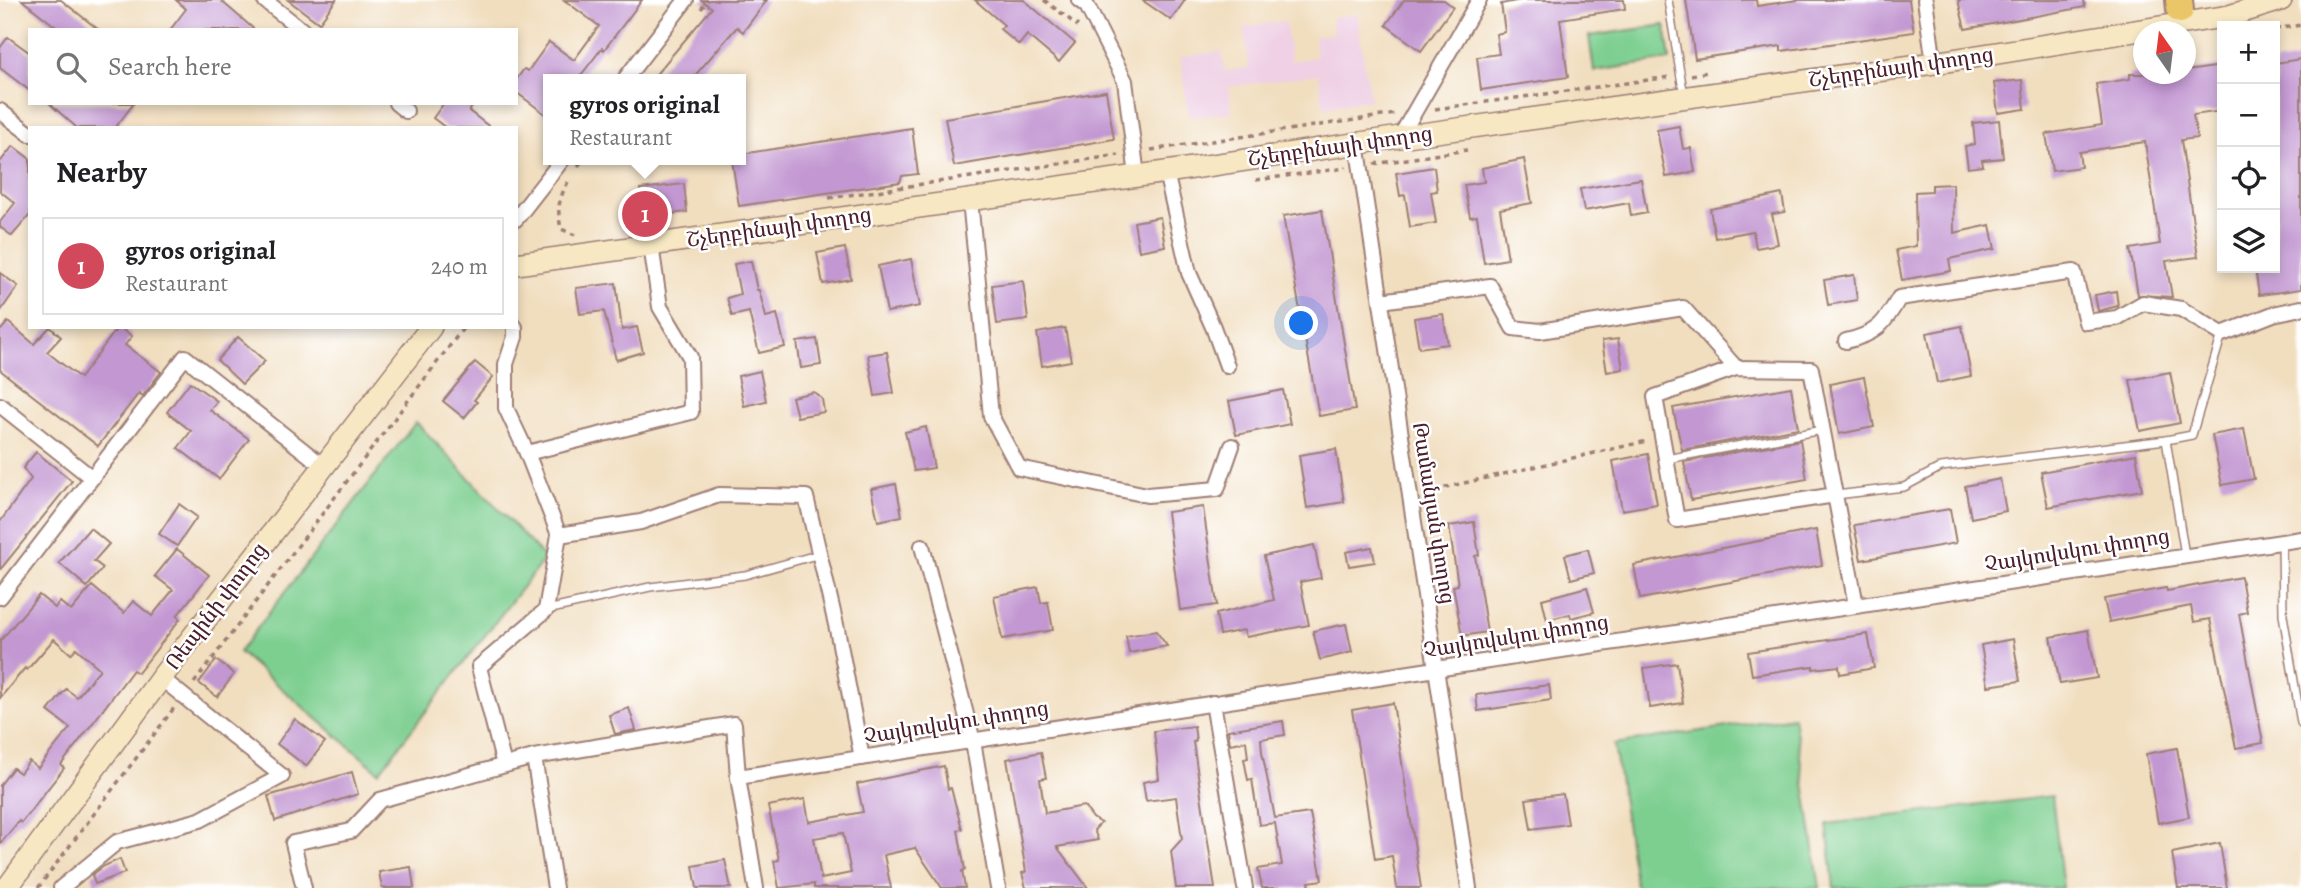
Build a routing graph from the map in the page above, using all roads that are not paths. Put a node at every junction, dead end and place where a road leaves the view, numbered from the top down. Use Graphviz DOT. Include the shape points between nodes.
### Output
graph roads {
  1 [pos="264,0"];
  2 [pos="686,0"];
  3 [pos="1079,0"];
  4 [pos="1479,0"];
  5 [pos="1668,0"];
  6 [pos="1925,0"];
  7 [pos="2281,0"];
  8 [pos="2179,9"];
  9 [pos="299,28"];
  10 [pos="1934,63"];
  11 [pos="629,74"];
  12 [pos="1684,99"];
  13 [pos="0,111"];
  14 [pos="28,132"];
  15 [pos="1400,136"];
  16 [pos="1357,144"];
  17 [pos="558,165"];
  18 [pos="1166,172"];
  19 [pos="1137,176"];
  20 [pos="970,200"];
  21 [pos="518,216"];
  22 [pos="651,245"];
  23 [pos="518,264"];
  24 [pos="1381,300"];
  25 [pos="2301,308"];
  26 [pos="428,329"];
  27 [pos="514,329"];
  28 [pos="2222,334"];
  29 [pos="1846,341"];
  30 [pos="1227,366"];
  31 [pos="1736,368"];
  32 [pos="0,405"];
  33 [pos="1822,430"];
  34 [pos="2166,440"];
  35 [pos="1232,446"];
  36 [pos="527,453"];
  37 [pos="1666,459"];
  38 [pos="323,466"];
  39 [pos="92,478"];
  40 [pos="1835,495"];
  41 [pos="559,535"];
  42 [pos="2301,540"];
  43 [pos="2282,542"];
  44 [pos="922,546"];
  45 [pos="820,554"];
  46 [pos="2185,555"];
  47 [pos="0,597"];
  48 [pos="1856,605"];
  49 [pos="547,610"];
  50 [pos="1436,669"];
  51 [pos="162,678"];
  52 [pos="1213,704"];
  53 [pos="2301,723"];
  54 [pos="973,741"];
  55 [pos="534,757"];
  56 [pos="862,758"];
  57 [pos="504,765"];
  58 [pos="738,777"];
  59 [pos="7,888"];
  60 [pos="61,888"];
  61 [pos="304,888"];
  62 [pos="555,888"];
  63 [pos="756,888"];
  64 [pos="998,888"];
  65 [pos="1245,888"];
  66 [pos="1469,888"];
  1 -- 9 [label="street"];
  2 -- 11 [label="street"];
  3 -- 19 [label="street" via="1087,6 1125,81"];
  4 -- 15 [label="street"];
  5 -- 12 [label="lane"];
  6 -- 10 [label="street"];
  7 -- 8 [label="street, Շչերբինայի փողոց" via="2229,16"];
  8 -- 10 [label="street, Շչերբինայի փողոց"];
  10 -- 12 [label="street, Շչերբինայի փողոց"];
  12 -- 15 [label="street, Շչերբինայի փողոց"];
  13 -- 14 [label="street"];
  15 -- 16 [label="street, Շչերբինայի փողոց"];
  16 -- 18 [label="street, Շչերբինայի փողոց"];
  16 -- 24 [label="street, Թամանյան փողոց"];
  17 -- 21 [label="street"];
  18 -- 19 [label="street, Շչերբինայի փողոց"];
  18 -- 30 [label="street" via="1189,273"];
  19 -- 20 [label="street, Շչերբինայի փողոց"];
  20 -- 22 [label="street, Շչերբինայի փողոց"];
  20 -- 35 [label="street" via="991,416 1019,468 1147,495 1217,489"];
  22 -- 23 [label="street, Շչերբինայի փողոց"];
  22 -- 36 [label="street" via="660,307 690,357 691,412"];
  24 -- 31 [label="street" via="1490,286 1513,328 1540,331 1683,308"];
  24 -- 50 [label="street, Թամանյան փողոց"];
  25 -- 28 [label="street"];
  26 -- 38 [label="street, Ռեպինի փողոց"];
  27 -- 36 [label="street" via="506,364 506,408"];
  28 -- 29 [label="street" via="2181,309 2143,303 2116,318 2086,322 2074,272 1899,298 1887,320 1872,332"];
  28 -- 34 [label="lane" via="2192,435"];
  31 -- 33 [label="street" via="1811,369"];
  31 -- 37 [label="street" via="1655,397"];
  32 -- 39 [label="street"];
  33 -- 37 [label="lane"];
  33 -- 40 [label="street"];
  34 -- 40 [label="lane" via="1941,467 1904,487"];
  34 -- 46 [label="lane"];
  36 -- 41 [label="street"];
  37 -- 40 [label="street" via="1677,520"];
  38 -- 39 [label="street" via="185,357"];
  38 -- 51 [label="street, Ռեպինի փողոց"];
  39 -- 47 [label="street"];
  40 -- 48 [label="street"];
  41 -- 45 [label="street" via="641,522 719,495 806,497"];
  41 -- 49 [label="street"];
  42 -- 43 [label="street, Չայկովսկու փողոց"];
  43 -- 46 [label="street, Չայկովսկու փողոց"];
  43 -- 53 [label="lane" via="2283,615"];
  44 -- 54 [label="street"];
  45 -- 49 [label="lane" via="745,576 650,587"];
  45 -- 56 [label="street"];
  46 -- 48 [label="street, Չայկովսկու փողոց"];
  48 -- 50 [label="street, Չայկովսկու փողոց"];
  49 -- 57 [label="street" via="479,667"];
  50 -- 52 [label="street, Չայկովսկու փողոց"];
  50 -- 66 [label="street, Թամանյան փողոց"];
  51 -- 59 [label="street, Ռեպինի փողոց"];
  51 -- 60 [label="street" via="282,776 200,820 117,842"];
  52 -- 54 [label="street, Չայկովսկու փողոց"];
  52 -- 65 [label="street"];
  54 -- 56 [label="street, Չայկովսկու փողոց"];
  54 -- 64 [label="street"];
  55 -- 57 [label="street"];
  55 -- 58 [label="street" via="734,724"];
  55 -- 62 [label="street"];
  56 -- 58 [label="street, Չայկովսկու փողոց"];
  57 -- 61 [label="street" via="380,800 351,831 293,843"];
  58 -- 63 [label="street"];
}
